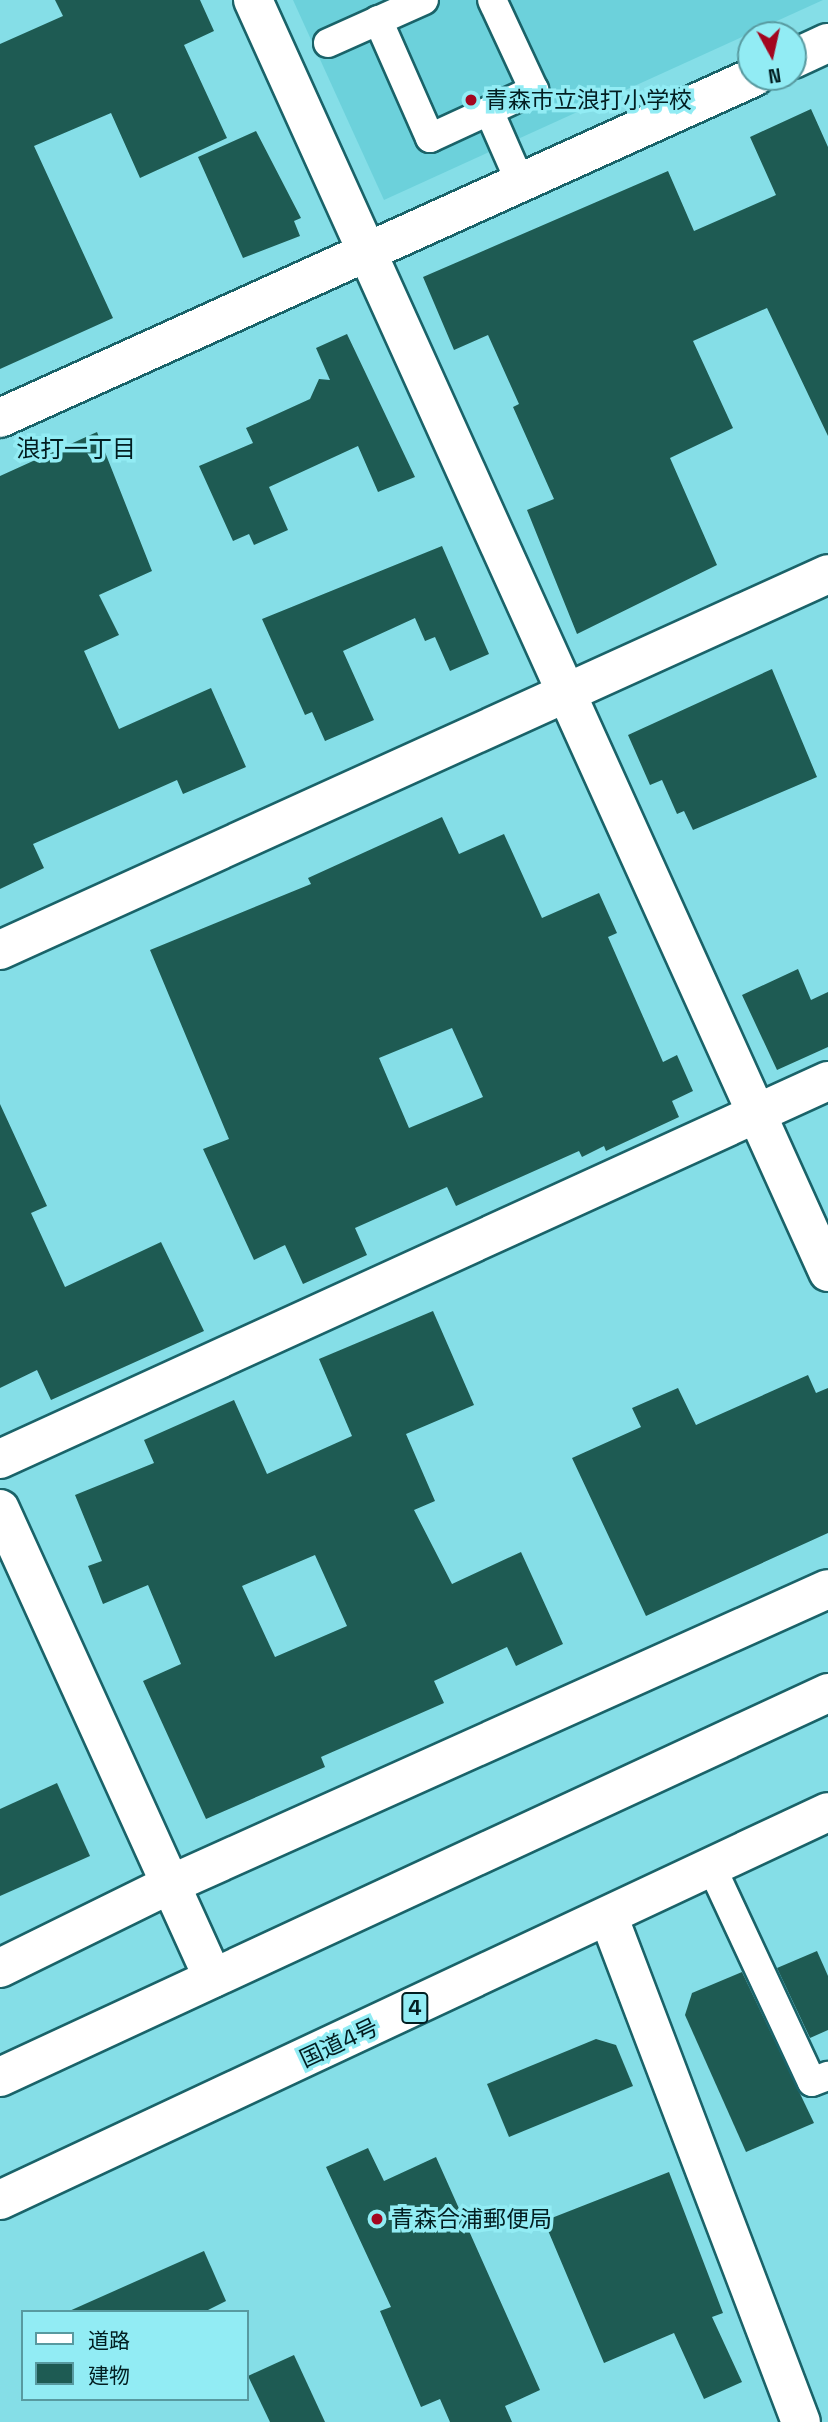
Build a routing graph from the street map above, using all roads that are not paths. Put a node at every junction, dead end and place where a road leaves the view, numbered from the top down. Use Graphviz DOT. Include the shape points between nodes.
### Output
graph roads {
  1 [pos="253,0"];
  2 [pos="424,0"];
  3 [pos="492,0"];
  4 [pos="378,20"];
  5 [pos="328,43"];
  6 [pos="828,43"];
  7 [pos="807,53"];
  8 [pos="737,85"];
  9 [pos="489,111"];
  10 [pos="521,184"];
  11 [pos="366,254"];
  12 [pos="0,418"];
  13 [pos="828,574"];
  14 [pos="564,694"];
  15 [pos="0,950"];
  16 [pos="828,1081"];
  17 [pos="756,1113"];
  18 [pos="828,1272"];
  19 [pos="0,1459"];
  20 [pos="0,1509"];
  21 [pos="828,1589"];
  22 [pos="828,1693"];
  23 [pos="828,1812"];
  24 [pos="712,1868"];
  25 [pos="169,1885"];
  26 [pos="609,1918"];
  27 [pos="0,1968"];
  28 [pos="213,1978"];
  29 [pos="828,2076"];
  30 [pos="0,2077"];
  31 [pos="0,2200"];
  32 [pos="801,2422"];
  1 -- 11 [label="main road"];
  2 -- 4 [label="lane"];
  3 -- 9 [label="lane" via="534,90"];
  4 -- 5 [label="lane"];
  4 -- 9 [label="lane" via="430,138"];
  6 -- 7 [label="main road"];
  8 -- 10 [label="main road"];
  9 -- 10 [label="lane"];
  10 -- 11 [label="main road"];
  11 -- 12 [label="main road"];
  11 -- 14 [label="main road"];
  13 -- 14 [label="main road"];
  14 -- 15 [label="main road"];
  14 -- 17 [label="main road"];
  16 -- 17 [label="main road"];
  17 -- 18 [label="main road"];
  17 -- 19 [label="main road"];
  20 -- 25 [label="main road"];
  21 -- 25 [label="main road"];
  22 -- 28 [label="main road"];
  23 -- 24 [label="main road, 国道4号 / 4"];
  24 -- 26 [label="main road, 国道4号 / 4"];
  24 -- 29 [label="lane" via="812,2082"];
  25 -- 27 [label="main road"];
  25 -- 28 [label="main road"];
  26 -- 31 [label="main road, 国道4号 / 4"];
  26 -- 32 [label="main road"];
  28 -- 30 [label="main road"];
}
